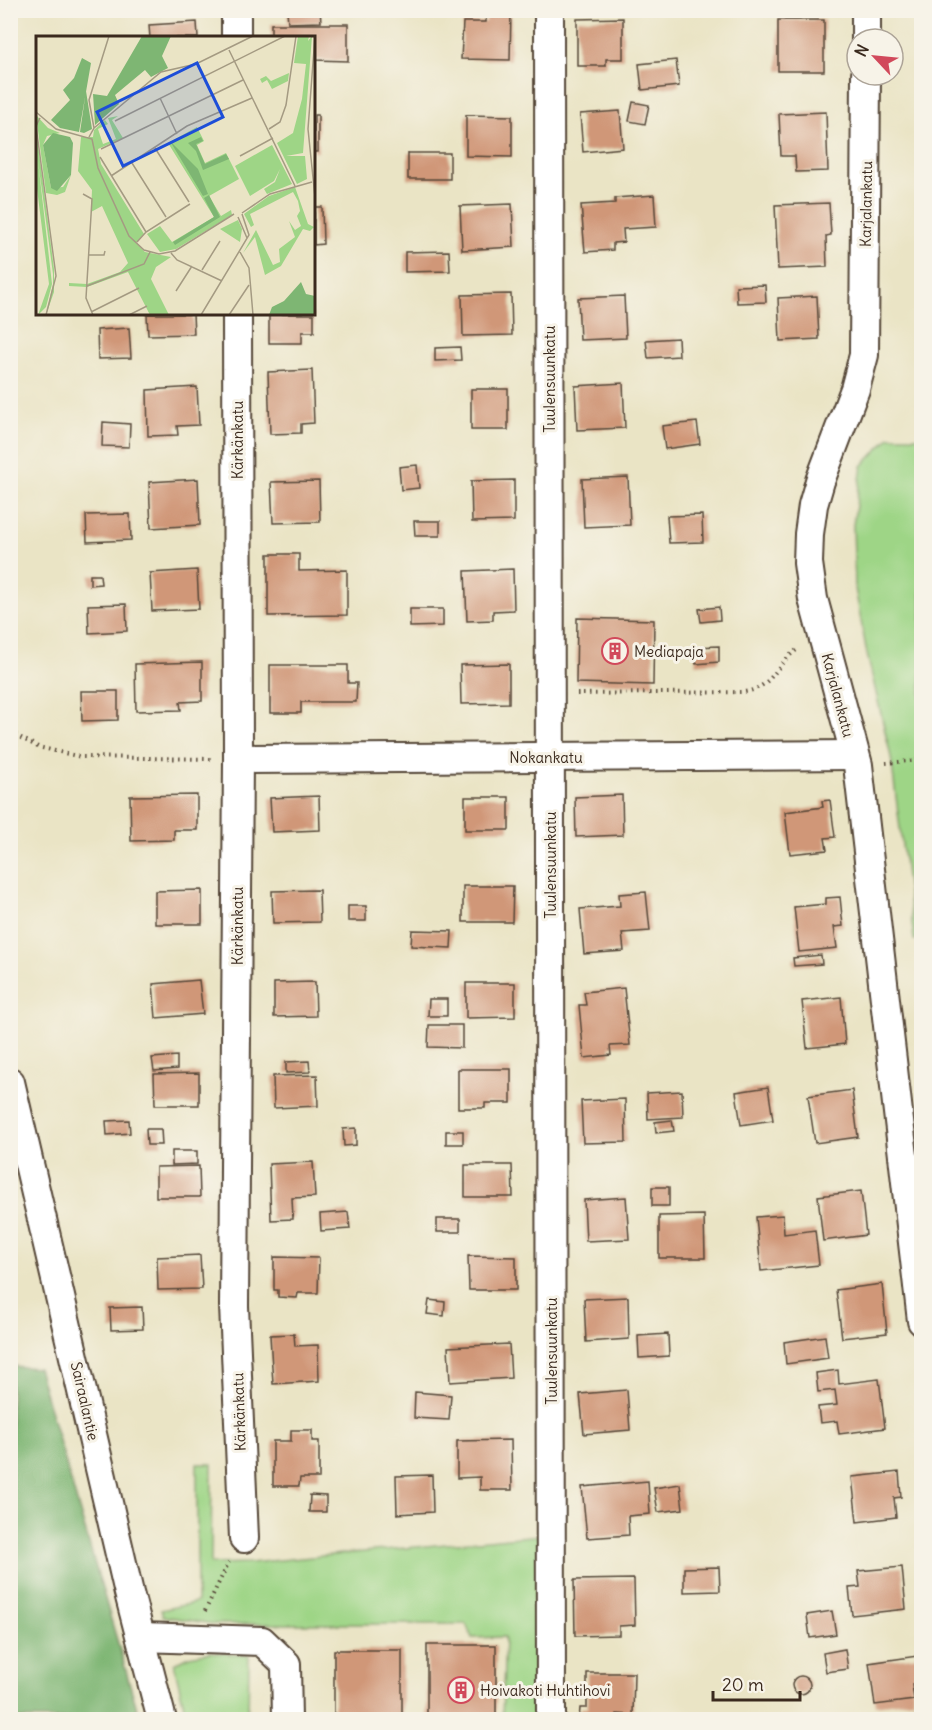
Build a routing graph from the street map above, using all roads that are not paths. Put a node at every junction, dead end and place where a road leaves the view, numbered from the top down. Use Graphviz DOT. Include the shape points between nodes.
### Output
graph roads {
  1 [pos="236,10"];
  2 [pos="549,10"];
  3 [pos="866,10"];
  4 [pos="866,27"];
  5 [pos="236,36"];
  6 [pos="866,87"];
  7 [pos="237,315"];
  8 [pos="550,757"];
  9 [pos="238,759"];
  10 [pos="856,760"];
  11 [pos="10,1082"];
  12 [pos="913,1160"];
  13 [pos="921,1321"];
  14 [pos="244,1538"];
  15 [pos="141,1637"];
  16 [pos="162,1719"];
  17 [pos="287,1719"];
  18 [pos="551,1719"];
  1 -- 5 [label="street"];
  2 -- 8 [label="street, Tuulensuunkatu"];
  3 -- 4 [label="street"];
  6 -- 10 [label="street, Karjalankatu" via="864,355 813,505 808,563 813,599"];
  7 -- 9 [label="street, Kärkänkatu"];
  8 -- 9 [label="street, Nokankatu"];
  8 -- 10 [label="street, Nokankatu"];
  8 -- 18 [label="street, Tuulensuunkatu"];
  9 -- 14 [label="street, Kärkänkatu" via="234,1306"];
  10 -- 12 [label="street, Karjalankatu"];
  11 -- 15 [label="street, Sairaalantie"];
  12 -- 13 [label="street, Karjalankatu"];
  15 -- 16 [label="street, Sairaalantie"];
  15 -- 17 [label="street" via="262,1641 286,1664"];
}
